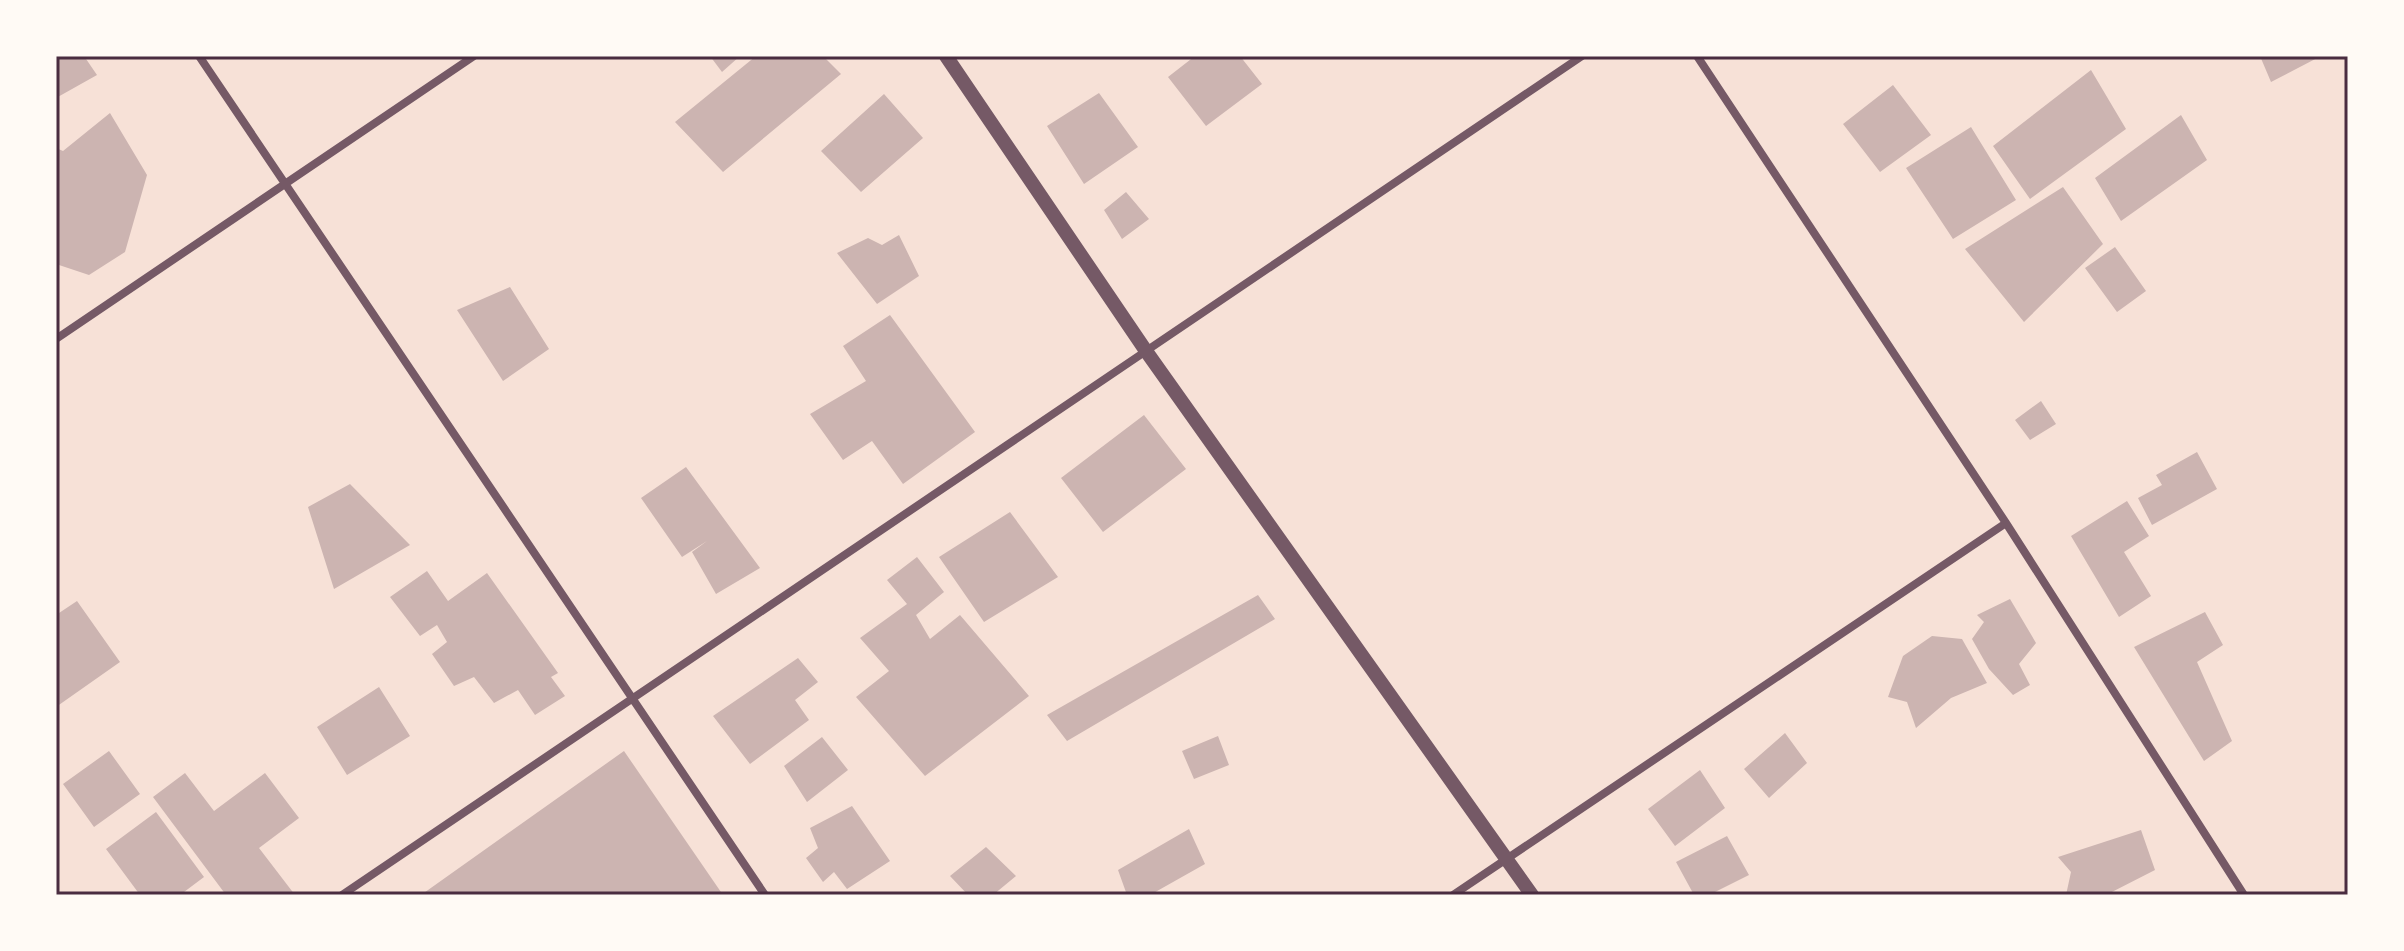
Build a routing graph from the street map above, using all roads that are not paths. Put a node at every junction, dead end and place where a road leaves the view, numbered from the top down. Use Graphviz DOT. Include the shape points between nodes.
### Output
graph roads {
  1 [pos="199,56"];
  2 [pos="474,56"];
  3 [pos="946,56"];
  4 [pos="1582,56"];
  5 [pos="1697,56"];
  6 [pos="286,184"];
  7 [pos="56,339"];
  8 [pos="1146,351"];
  9 [pos="2006,523"];
  10 [pos="632,697"];
  11 [pos="1507,858"];
  12 [pos="342,895"];
  13 [pos="765,895"];
  14 [pos="1453,895"];
  15 [pos="1532,895"];
  16 [pos="2244,895"];
  1 -- 6 [label="street"];
  2 -- 6 [label="street"];
  3 -- 8 [label="street"];
  4 -- 8 [label="street"];
  5 -- 9 [label="street"];
  6 -- 7 [label="street"];
  6 -- 10 [label="street"];
  8 -- 10 [label="street"];
  8 -- 11 [label="street"];
  9 -- 11 [label="street"];
  9 -- 16 [label="street"];
  10 -- 12 [label="street"];
  10 -- 13 [label="street"];
  11 -- 14 [label="street"];
  11 -- 15 [label="street"];
}
